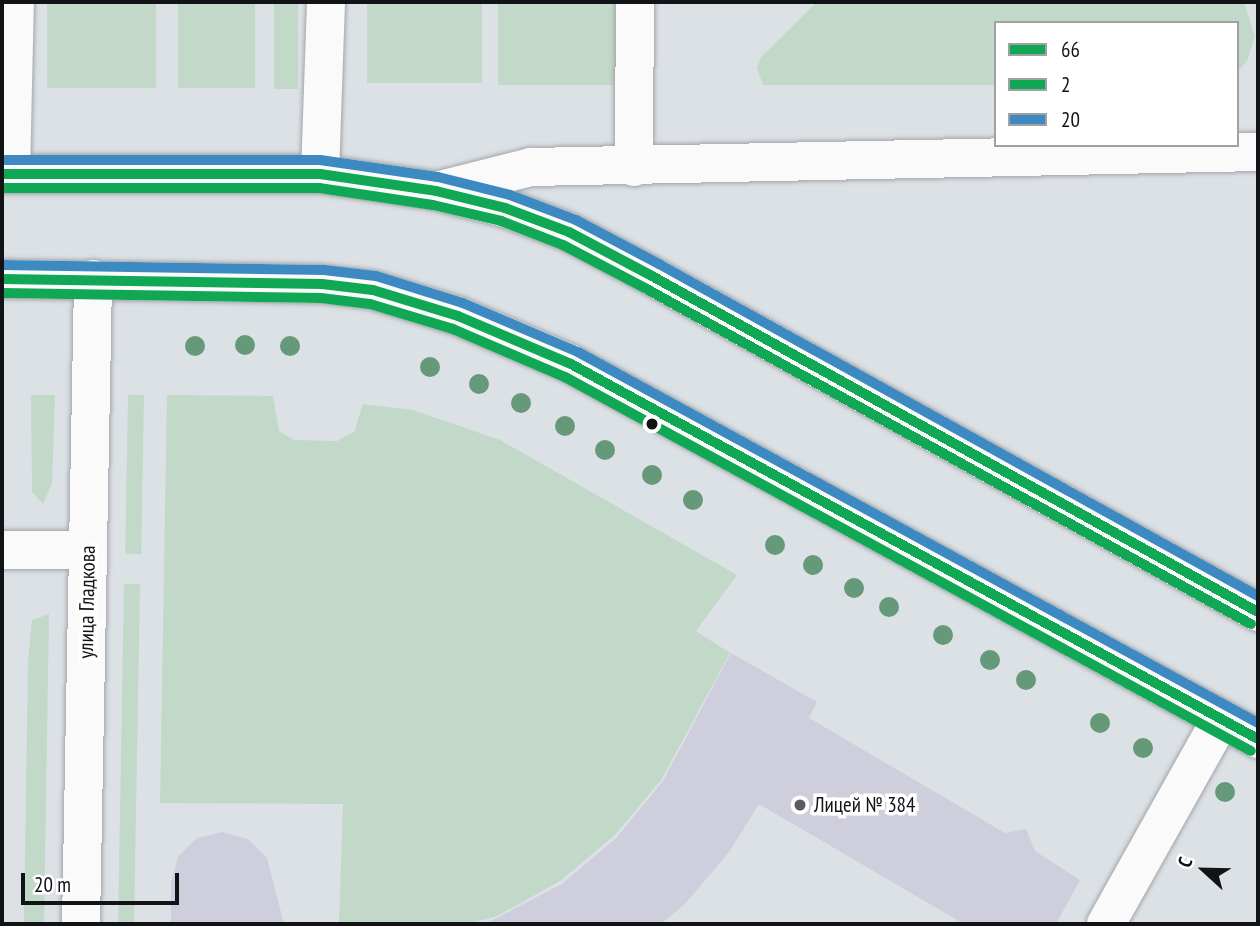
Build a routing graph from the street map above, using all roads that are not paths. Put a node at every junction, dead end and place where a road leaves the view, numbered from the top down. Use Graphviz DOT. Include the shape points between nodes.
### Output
graph roads {
  1 [pos="15,2"];
  2 [pos="326,2"];
  3 [pos="635,2"];
  4 [pos="1258,152"];
  5 [pos="634,167"];
  6 [pos="6,174"];
  7 [pos="320,174"];
  8 [pos="436,191"];
  9 [pos="2,279"];
  10 [pos="93,279"];
  11 [pos="2,550"];
  12 [pos="88,550"];
  13 [pos="1258,612"];
  14 [pos="1221,719"];
  15 [pos="1258,739"];
  16 [pos="81,924"];
  17 [pos="1106,924"];
  1 -- 6 [label="main road"];
  2 -- 7 [label="main road"];
  3 -- 5 [label="main road"];
  4 -- 5 [label="main road"];
  5 -- 8 [label="main road" via="531,167"];
  6 -- 7 [label="main road"];
  7 -- 8 [label="main road"];
  8 -- 13 [label="main road" via="505,208 569,232"];
  9 -- 10 [label="main road"];
  10 -- 12 [label="main road, улица Гладкова"];
  10 -- 14 [label="main road" via="322,284 373,290 458,316 571,364"];
  11 -- 12 [label="main road"];
  12 -- 16 [label="main road, улица Гладкова"];
  14 -- 15 [label="main road"];
  14 -- 17 [label="main road"];
}
